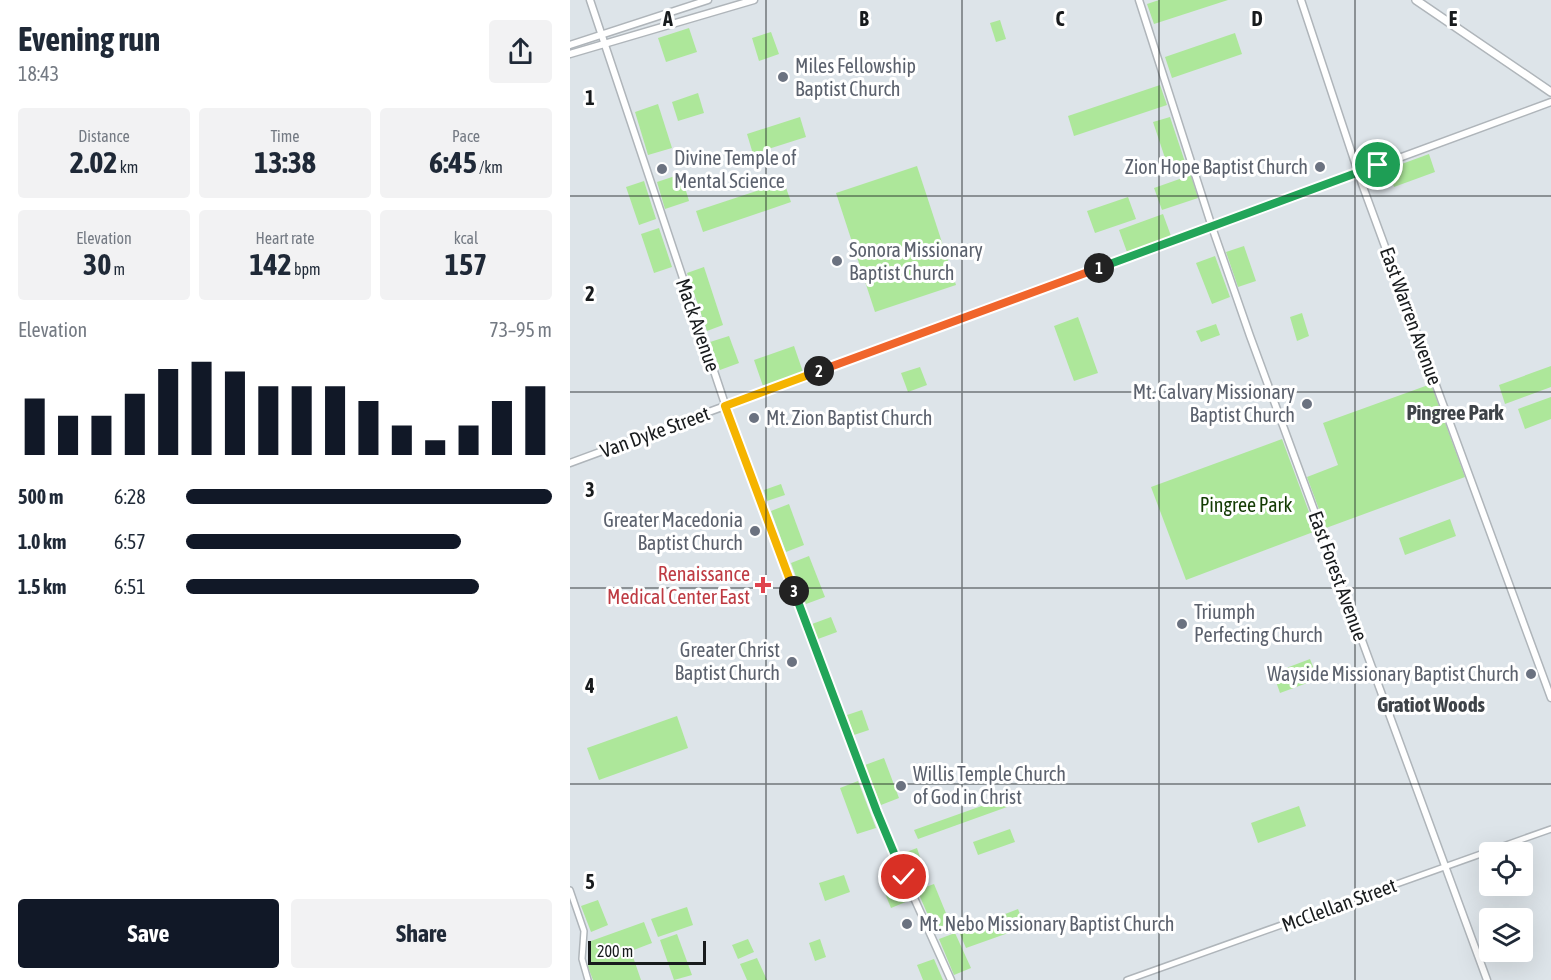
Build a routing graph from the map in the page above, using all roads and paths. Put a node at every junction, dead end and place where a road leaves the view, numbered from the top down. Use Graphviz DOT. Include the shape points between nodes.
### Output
graph roads {
  1 [pos="590,0"];
  2 [pos="708,0"];
  3 [pos="754,0"];
  4 [pos="1139,0"];
  5 [pos="1302,0"];
  6 [pos="1416,0"];
  7 [pos="688,7"];
  8 [pos="695,20"];
  9 [pos="601,36"];
  10 [pos="570,45"];
  11 [pos="605,45"];
  12 [pos="570,54"];
  13 [pos="1551,92"];
  14 [pos="1551,102"];
  15 [pos="1358,172"];
  16 [pos="1212,227"];
  17 [pos="725,406"];
  18 [pos="570,463"];
  19 [pos="1551,698"];
  20 [pos="1551,829"];
  21 [pos="1445,867"];
  22 [pos="570,890"];
  23 [pos="588,980"];
  24 [pos="951,980"];
  25 [pos="1126,980"];
  26 [pos="1487,980"];
  1 -- 9 [label="main road, Mack Avenue"];
  2 -- 7 [label="main road"];
  3 -- 8 [label="main road"];
  4 -- 16 [label="main road, East Forest Avenue"];
  5 -- 15 [label="main road, East Warren Avenue"];
  6 -- 13 [label="main road"];
  7 -- 8 [label="main road" via="687,14"];
  7 -- 9 [label="main road"];
  8 -- 11 [label="main road"];
  9 -- 10 [label="main road"];
  9 -- 11 [label="main road, Mack Avenue"];
  11 -- 12 [label="main road"];
  11 -- 17 [label="main road, Mack Avenue"];
  14 -- 15 [label="main road, Van Dyke Street"];
  15 -- 16 [label="main road, Van Dyke Street"];
  15 -- 19 [label="main road, East Warren Avenue"];
  16 -- 17 [label="main road, Van Dyke Street"];
  16 -- 21 [label="main road, East Forest Avenue"];
  17 -- 18 [label="main road, Van Dyke Street"];
  17 -- 24 [label="main road, Mack Avenue" via="883,829"];
  20 -- 21 [label="street, McClellan Street"];
  21 -- 25 [label="street, McClellan Street"];
  21 -- 26 [label="main road, East Forest Avenue"];
  22 -- 23 [label="street" via="584,931 582,959"];
}
